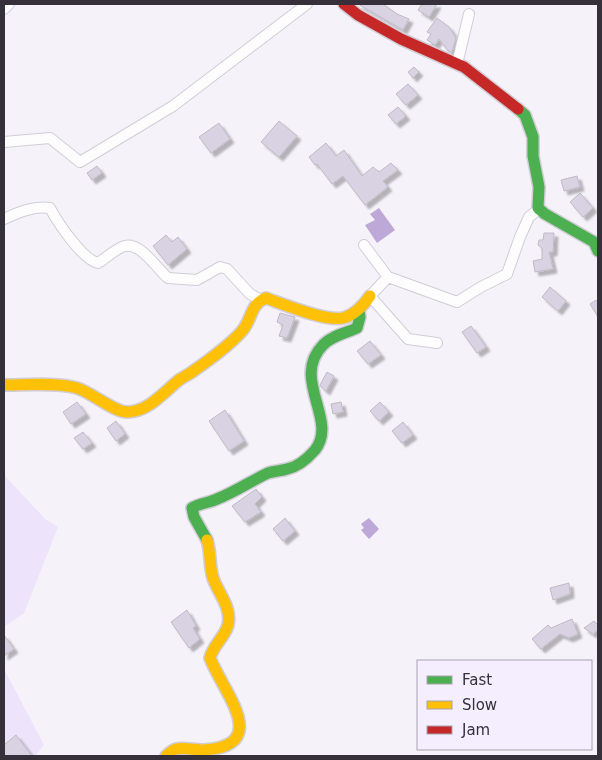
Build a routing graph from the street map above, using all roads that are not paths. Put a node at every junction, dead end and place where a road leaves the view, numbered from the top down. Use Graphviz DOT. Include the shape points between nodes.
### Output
graph roads {
  1 [pos="9,4"];
  2 [pos="307,4"];
  3 [pos="344,4"];
  4 [pos="4,9"];
  5 [pos="469,14"];
  6 [pos="457,64"];
  7 [pos="4,142"];
  8 [pos="539,209"];
  9 [pos="4,218"];
  10 [pos="364,245"];
  11 [pos="598,250"];
  12 [pos="388,277"];
  13 [pos="370,296"];
  14 [pos="261,300"];
  15 [pos="359,310"];
  16 [pos="437,343"];
  17 [pos="4,385"];
  18 [pos="166,756"];
  1 -- 4 [label="street"];
  2 -- 7 [label="street" via="174,106 80,162 50,138"];
  3 -- 6 [label="street" via="374,26"];
  5 -- 6 [label="street"];
  6 -- 8 [label="street" via="507,99 525,116 533,137"];
  8 -- 11 [label="street" via="594,242"];
  8 -- 12 [label="street" via="529,217 507,274 456,302"];
  9 -- 14 [label="street" via="24,210 50,208 77,248 94,262 123,246 133,246 140,249 168,278 197,280 220,268 227,269 250,294"];
  10 -- 12 [label="street"];
  12 -- 13 [label="street"];
  13 -- 15 [label="street"];
  13 -- 16 [label="street" via="408,339"];
  14 -- 15 [label="street" via="266,298 337,320"];
  14 -- 17 [label="street" via="253,308 246,327 238,337 140,410 122,412 78,388"];
  15 -- 18 [label="street" via="357,328 324,345 312,362 310,380 322,428 318,447 290,469 269,472 192,508 194,520 210,548 212,573 228,610 229,623 225,634 210,652 210,658 240,722 240,732 232,745 204,751 176,749"];
}
